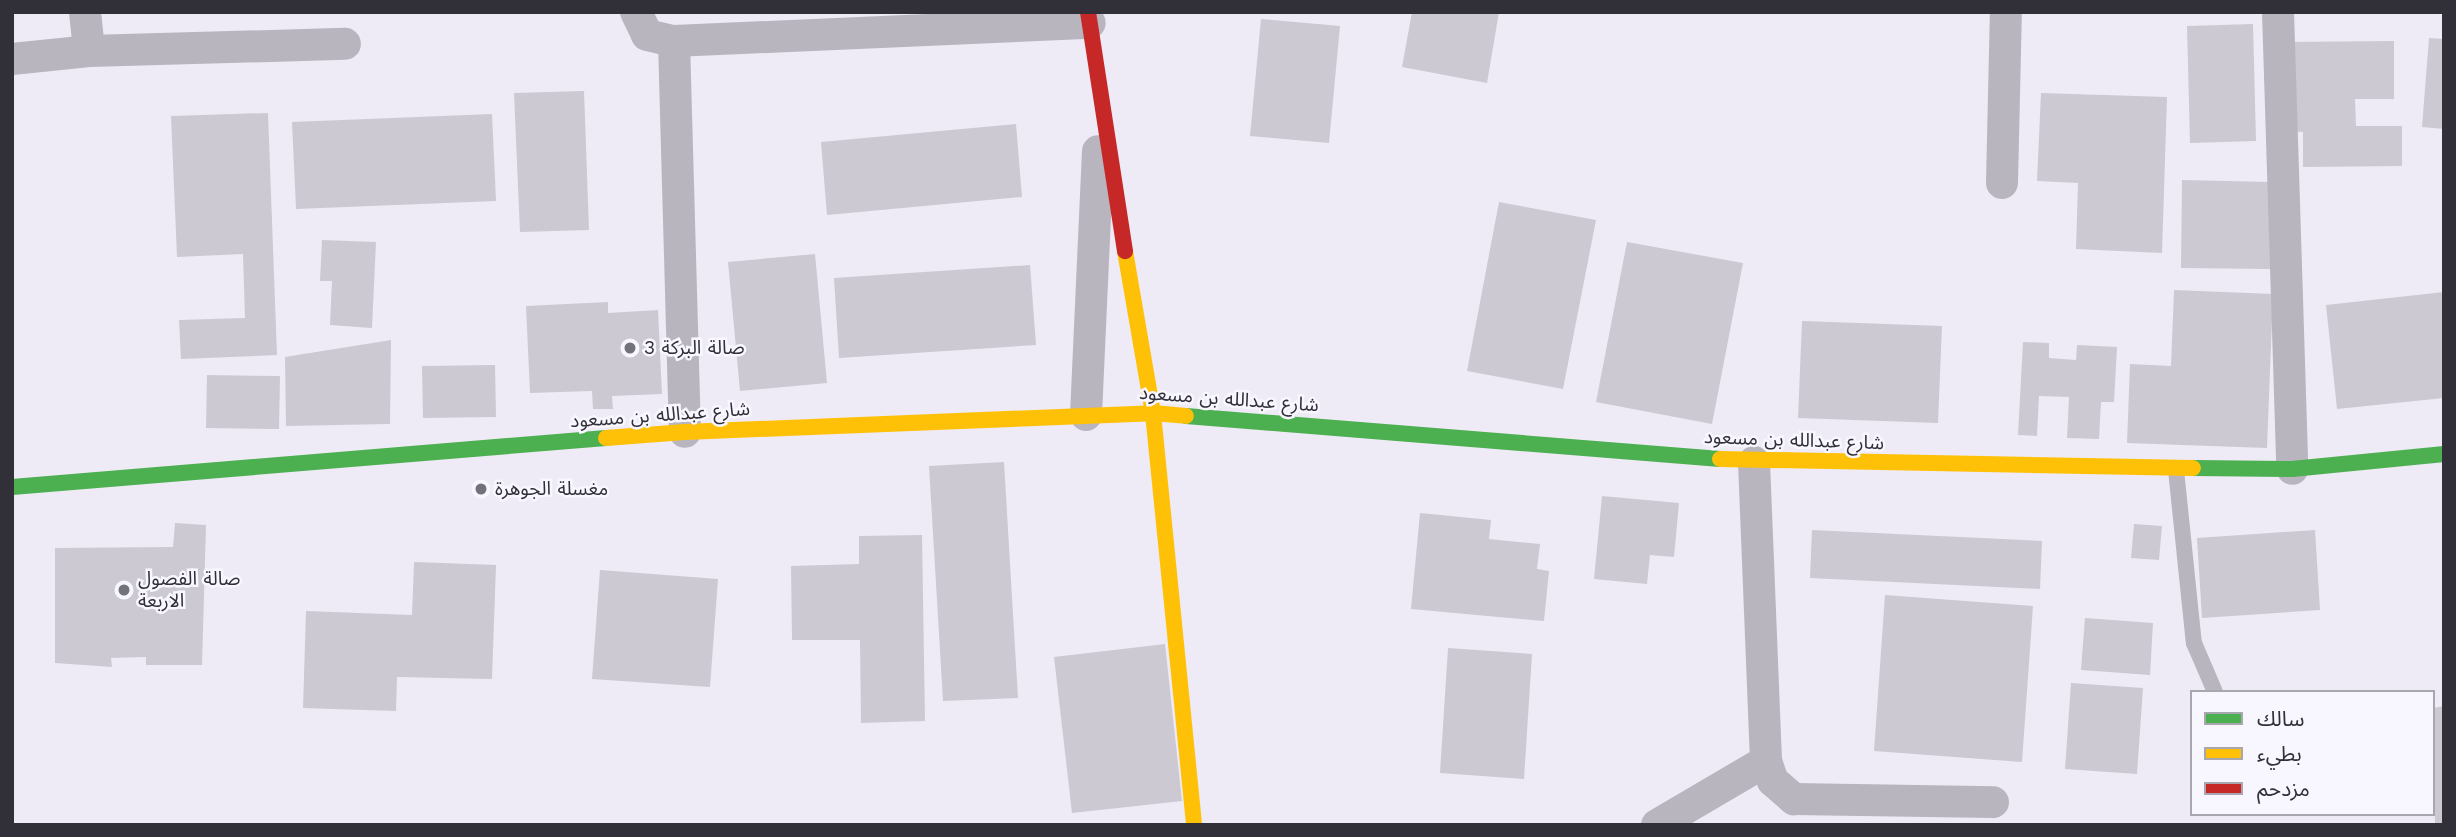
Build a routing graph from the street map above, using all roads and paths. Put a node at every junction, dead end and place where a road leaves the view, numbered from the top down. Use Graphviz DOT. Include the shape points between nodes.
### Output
graph roads {
  1 [pos="85,12"];
  2 [pos="635,12"];
  3 [pos="2006,12"];
  4 [pos="2278,12"];
  5 [pos="1089,17"];
  6 [pos="674,41"];
  7 [pos="345,44"];
  8 [pos="89,51"];
  9 [pos="12,59"];
  10 [pos="1100,104"];
  11 [pos="2002,183"];
  12 [pos="1153,412"];
  13 [pos="1086,415"];
  14 [pos="685,432"];
  15 [pos="2444,454"];
  16 [pos="1754,462"];
  17 [pos="2292,469"];
  18 [pos="2176,470"];
  19 [pos="12,487"];
  20 [pos="2214,690"];
  21 [pos="1766,761"];
  22 [pos="1993,802"];
  23 [pos="1194,825"];
  24 [pos="1657,825"];
  1 -- 8 [label="street"];
  2 -- 6 [label="street" via="647,35"];
  3 -- 11 [label="street"];
  4 -- 17 [label="street"];
  5 -- 6 [label="street"];
  5 -- 10 [label="street"];
  6 -- 14 [label="street"];
  7 -- 8 [label="street"];
  8 -- 9 [label="street"];
  10 -- 12 [label="street"];
  10 -- 13 [label="street"];
  12 -- 13 [label="street, شارع عبدالله بن مسعود"];
  12 -- 16 [label="street, شارع عبدالله بن مسعود"];
  12 -- 23 [label="street"];
  13 -- 14 [label="street, شارع عبدالله بن مسعود"];
  14 -- 19 [label="street, شارع عبدالله بن مسعود"];
  15 -- 17 [label="street, شارع عبدالله بن مسعود"];
  16 -- 18 [label="street, شارع عبدالله بن مسعود"];
  16 -- 21 [label="street"];
  17 -- 18 [label="street, شارع عبدالله بن مسعود"];
  18 -- 20 [label="lane" via="2194,643"];
  21 -- 22 [label="street" via="1773,782 1794,799"];
  21 -- 24 [label="street"];
}
